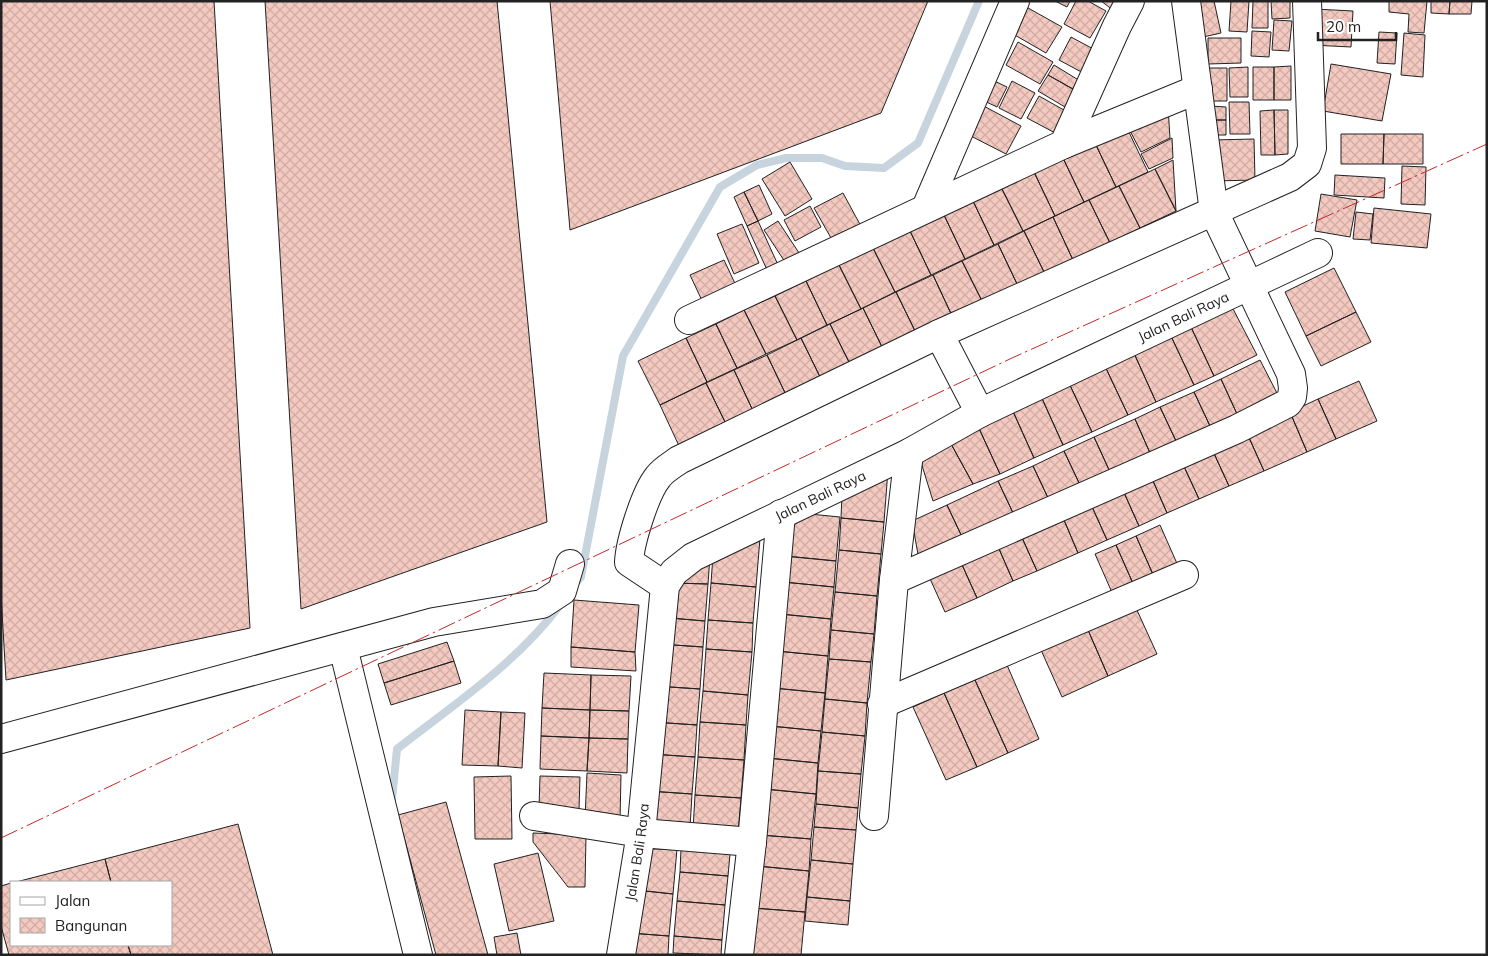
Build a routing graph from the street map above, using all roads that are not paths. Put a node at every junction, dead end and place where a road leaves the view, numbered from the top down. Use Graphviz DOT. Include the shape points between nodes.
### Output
graph roads {
  1 [pos="1015,1"];
  2 [pos="1130,1"];
  3 [pos="1186,1"];
  4 [pos="1307,1"];
  5 [pos="1198,89"];
  6 [pos="1064,144"];
  7 [pos="926,208"];
  8 [pos="1214,212"];
  9 [pos="1318,253"];
  10 [pos="1249,287"];
  11 [pos="689,320"];
  12 [pos="939,334"];
  13 [pos="980,413"];
  14 [pos="909,453"];
  15 [pos="781,514"];
  16 [pos="570,564"];
  17 [pos="1184,575"];
  18 [pos="894,580"];
  19 [pos="665,586"];
  20 [pos="343,648"];
  21 [pos="882,704"];
  22 [pos="1,739"];
  23 [pos="534,816"];
  24 [pos="874,816"];
  25 [pos="641,834"];
  26 [pos="752,842"];
  27 [pos="418,955"];
  28 [pos="621,955"];
  29 [pos="739,955"];
  1 -- 7 [label="street"];
  2 -- 6 [label="street"];
  3 -- 5 [label="street"];
  4 -- 8 [label="street" via="1312,148 1307,164 1290,177"];
  5 -- 6 [label="street"];
  5 -- 8 [label="street"];
  6 -- 7 [label="street"];
  7 -- 11 [label="street"];
  8 -- 10 [label="street"];
  8 -- 12 [label="street"];
  9 -- 10 [label="street, Jalan Bali Raya"];
  10 -- 13 [label="street, Jalan Bali Raya"];
  10 -- 18 [label="street" via="1291,374 1293,388 1288,402 1237,429"];
  12 -- 13 [label="street"];
  12 -- 19 [label="street" via="679,460 658,477 640,516 629,562"];
  13 -- 14 [label="street, Jalan Bali Raya"];
  14 -- 15 [label="street, Jalan Bali Raya"];
  14 -- 18 [label="street"];
  15 -- 19 [label="street, Jalan Bali Raya" via="693,557 674,572"];
  15 -- 26 [label="street"];
  16 -- 20 [label="street" via="562,591 542,604 434,622"];
  17 -- 21 [label="street"];
  18 -- 21 [label="street"];
  19 -- 25 [label="street, Jalan Bali Raya"];
  20 -- 22 [label="street"];
  20 -- 27 [label="street"];
  21 -- 24 [label="street"];
  23 -- 25 [label="street"];
  25 -- 26 [label="street"];
  25 -- 28 [label="street, Jalan Bali Raya"];
  26 -- 29 [label="street"];
}
